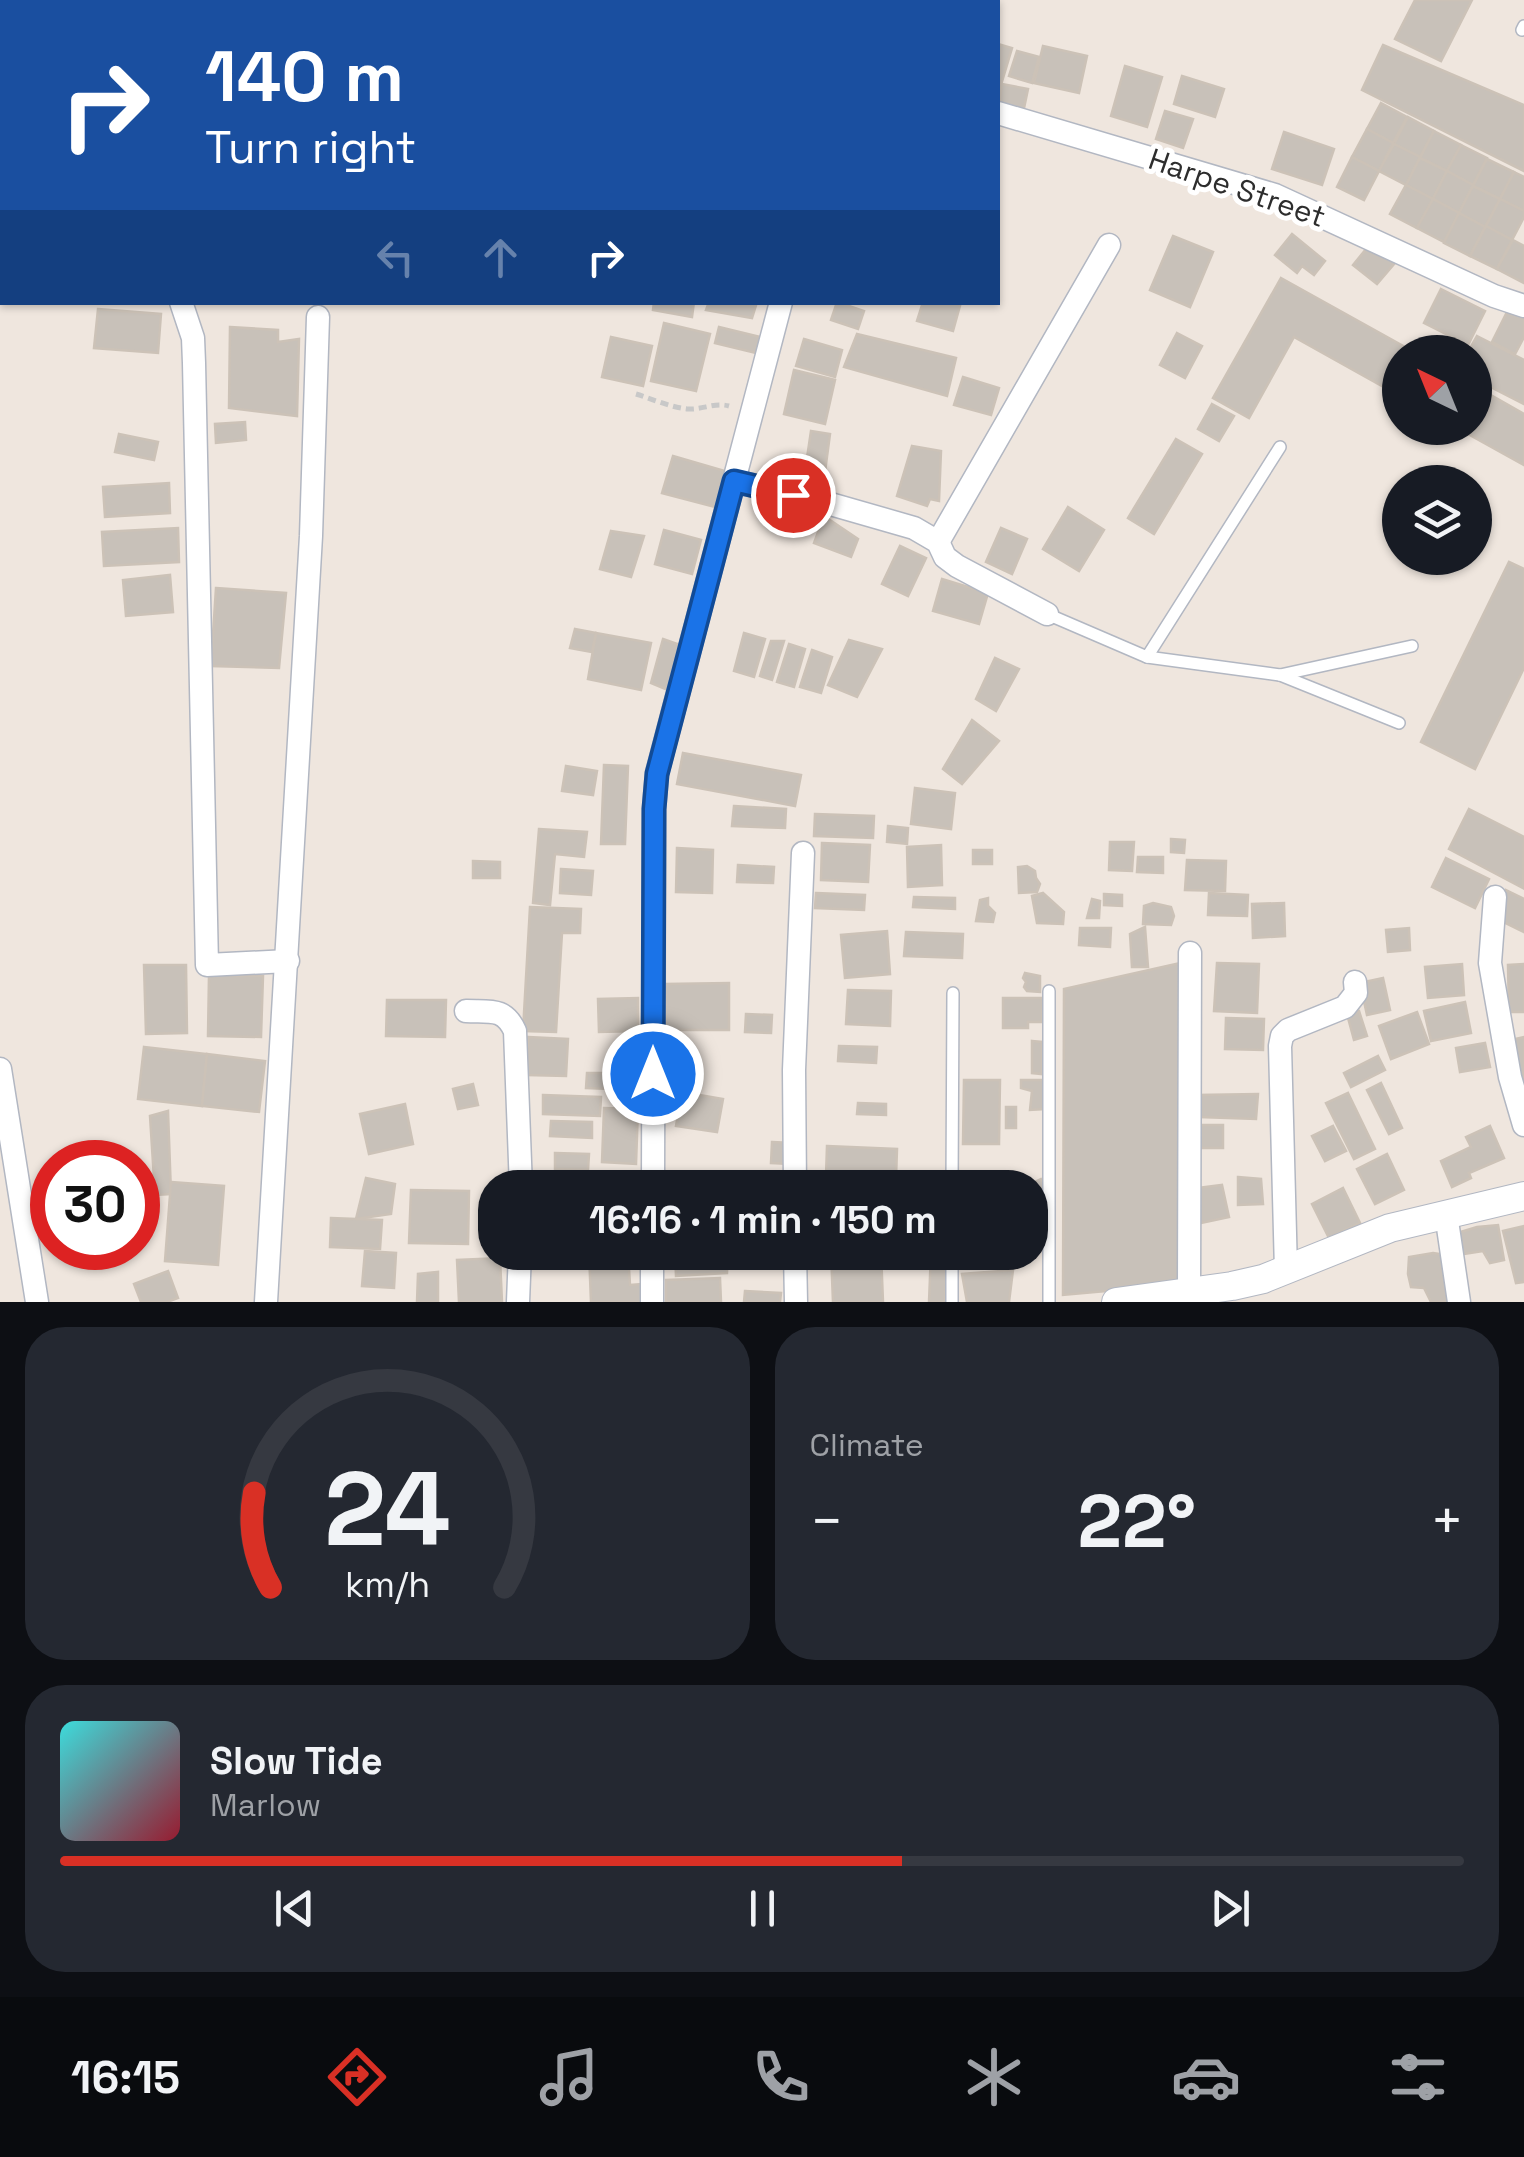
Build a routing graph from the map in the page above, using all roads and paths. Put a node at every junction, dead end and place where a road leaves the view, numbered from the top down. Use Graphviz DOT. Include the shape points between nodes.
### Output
graph roads {
  1 [pos="1000,115"];
  2 [pos="1109,245"];
  3 [pos="182,305"];
  4 [pos="780,305"];
  5 [pos="1524,306"];
  6 [pos="314,310"];
  7 [pos="636,394"];
  8 [pos="752,413"];
  9 [pos="1280,447"];
  10 [pos="734,481"];
  11 [pos="938,542"];
  12 [pos="1047,614"];
  13 [pos="1412,646"];
  14 [pos="1147,656"];
  15 [pos="1280,675"];
  16 [pos="1399,723"];
  17 [pos="804,853"];
  18 [pos="1495,897"];
  19 [pos="1190,953"];
  20 [pos="288,961"];
  21 [pos="1355,982"];
  22 [pos="1049,991"];
  23 [pos="953,993"];
  24 [pos="466,1011"];
  25 [pos="0,1069"];
  26 [pos="1524,1125"];
  27 [pos="521,1170"];
  28 [pos="652,1170"];
  29 [pos="795,1170"];
  30 [pos="952,1170"];
  31 [pos="1524,1196"];
  32 [pos="1446,1214"];
  33 [pos="519,1270"];
  34 [pos="652,1270"];
  35 [pos="795,1270"];
  36 [pos="952,1270"];
  37 [pos="1286,1271"];
  38 [pos="1189,1291"];
  39 [pos="37,1302"];
  40 [pos="266,1302"];
  41 [pos="518,1302"];
  42 [pos="652,1302"];
  43 [pos="796,1302"];
  44 [pos="952,1302"];
  45 [pos="1048,1302"];
  46 [pos="1116,1302"];
  47 [pos="1458,1302"];
  1 -- 5 [label="street, Harpe Street" via="1275,195"];
  2 -- 11 [label="street"];
  3 -- 20 [label="street" via="194,363 207,965"];
  4 -- 8 [label="street"];
  6 -- 20 [label="street" via="311,536"];
  7 -- 8 [label="path" via="686,408 717,403"];
  8 -- 10 [label="street"];
  9 -- 14 [label="lane"];
  10 -- 11 [label="street" via="904,525"];
  10 -- 28 [label="street" via="657,774"];
  11 -- 12 [label="street" via="957,566"];
  12 -- 14 [label="lane"];
  13 -- 15 [label="lane"];
  14 -- 15 [label="lane"];
  15 -- 16 [label="lane"];
  17 -- 29 [label="street"];
  18 -- 26 [label="street" via="1490,963"];
  19 -- 38 [label="street"];
  20 -- 40 [label="street"];
  21 -- 37 [label="street" via="1356,993 1344,1006 1282,1036"];
  22 -- 45 [label="lane"];
  23 -- 30 [label="lane"];
  24 -- 27 [label="street" via="502,1013 515,1031"];
  25 -- 39 [label="street"];
  31 -- 32 [label="street"];
  32 -- 37 [label="street" via="1390,1228"];
  32 -- 47 [label="street"];
  33 -- 41 [label="street"];
  34 -- 42 [label="street"];
  35 -- 43 [label="street"];
  36 -- 44 [label="lane"];
  37 -- 38 [label="street"];
  38 -- 46 [label="street"];
}
